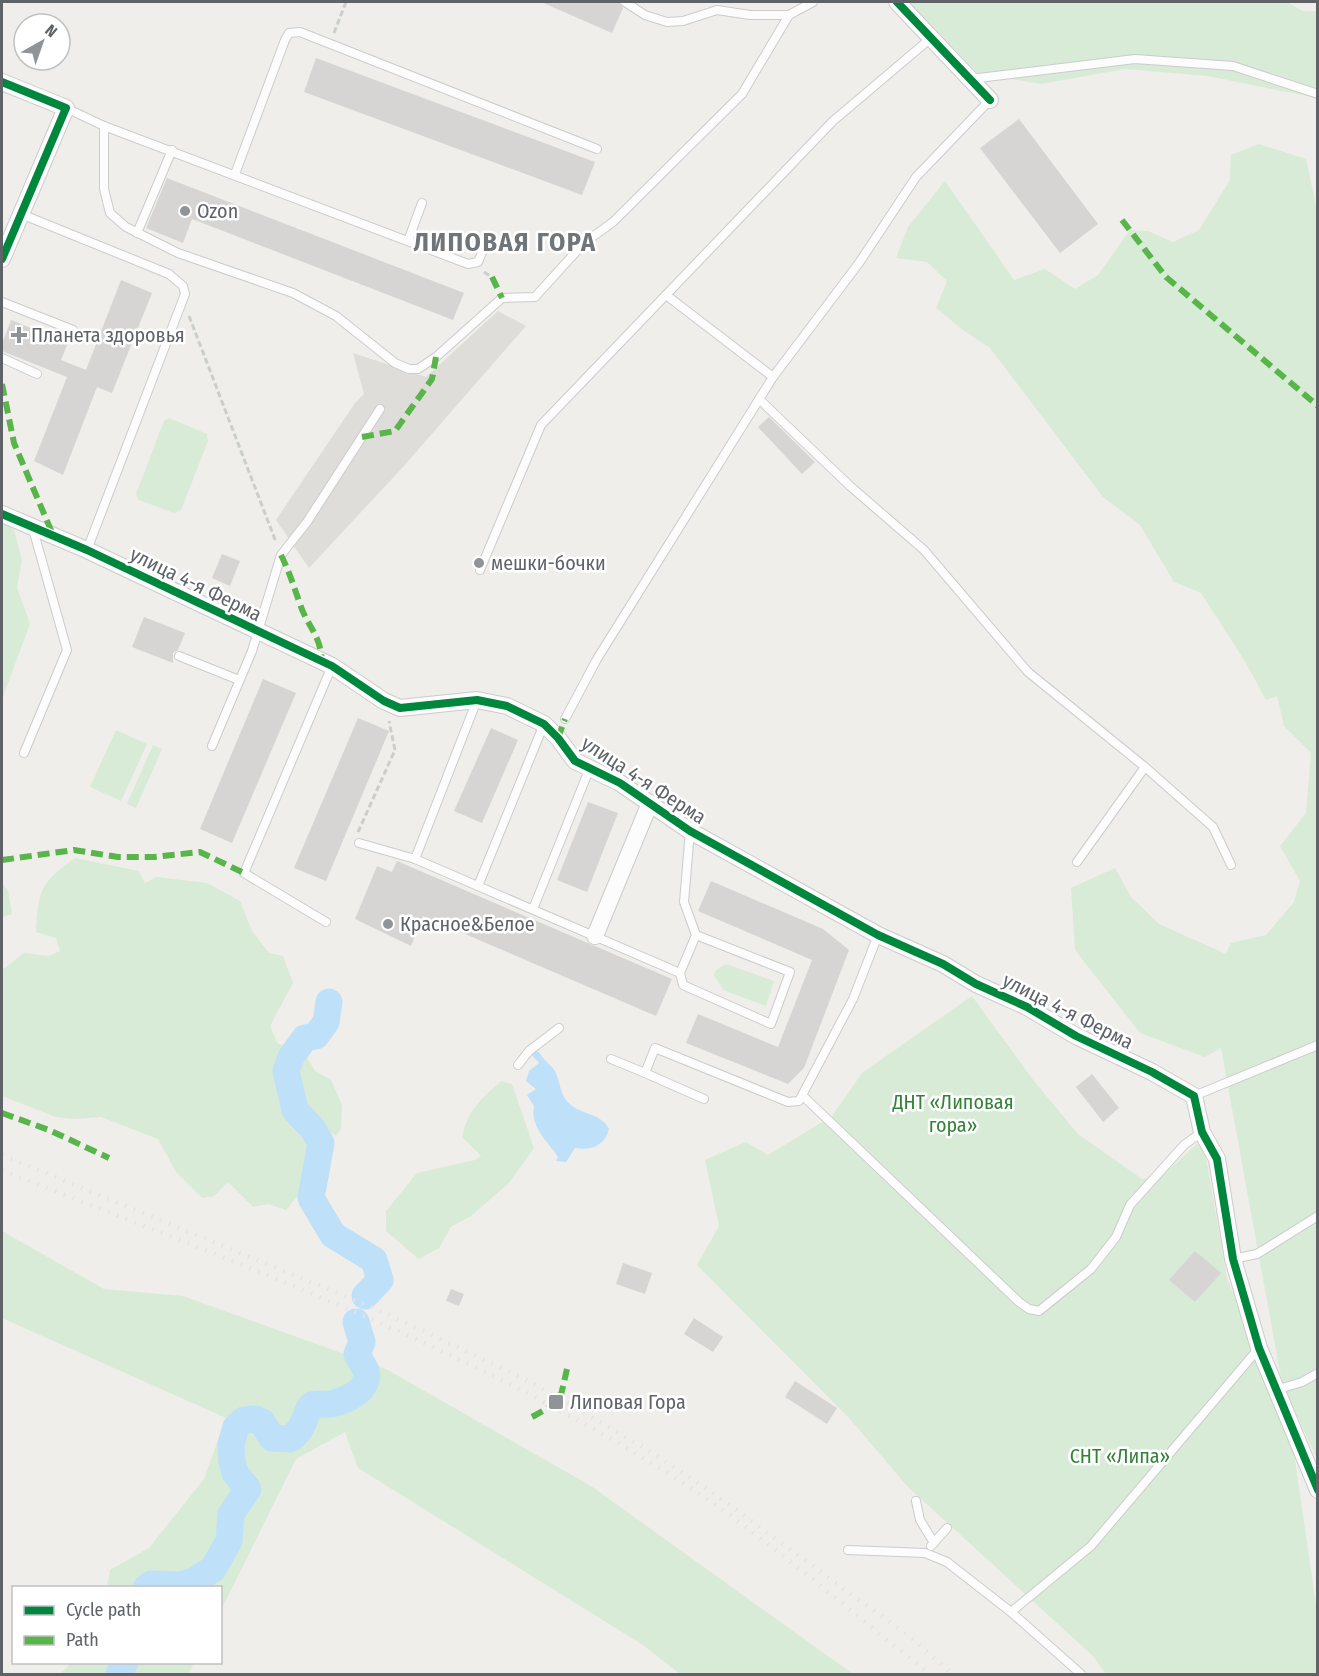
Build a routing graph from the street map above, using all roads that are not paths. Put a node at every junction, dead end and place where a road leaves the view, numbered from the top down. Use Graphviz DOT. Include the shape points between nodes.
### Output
graph roads {
  1 [pos="625,2"];
  2 [pos="813,2"];
  3 [pos="897,2"];
  4 [pos="716,6"];
  5 [pos="789,15"];
  6 [pos="931,38"];
  7 [pos="969,79"];
  8 [pos="2,82"];
  9 [pos="1317,94"];
  10 [pos="990,100"];
  11 [pos="66,108"];
  12 [pos="104,126"];
  13 [pos="597,149"];
  14 [pos="172,150"];
  15 [pos="235,174"];
  16 [pos="422,203"];
  17 [pos="21,214"];
  18 [pos="137,233"];
  19 [pos="489,236"];
  20 [pos="408,241"];
  21 [pos="2,259"];
  22 [pos="666,295"];
  23 [pos="2,302"];
  24 [pos="73,330"];
  25 [pos="2,358"];
  26 [pos="37,374"];
  27 [pos="773,376"];
  28 [pos="759,399"];
  29 [pos="380,409"];
  30 [pos="2,514"];
  31 [pos="32,525"];
  32 [pos="87,550"];
  33 [pos="480,570"];
  34 [pos="256,631"];
  35 [pos="179,656"];
  36 [pos="332,666"];
  37 [pos="239,680"];
  38 [pos="477,700"];
  39 [pos="565,719"];
  40 [pos="543,724"];
  41 [pos="212,746"];
  42 [pos="24,753"];
  43 [pos="1145,767"];
  44 [pos="589,770"];
  45 [pos="650,803"];
  46 [pos="690,831"];
  47 [pos="359,843"];
  48 [pos="415,859"];
  49 [pos="1077,862"];
  50 [pos="1231,865"];
  51 [pos="478,886"];
  52 [pos="533,909"];
  53 [pos="326,922"];
  54 [pos="696,935"];
  55 [pos="878,935"];
  56 [pos="595,936"];
  57 [pos="680,973"];
  58 [pos="559,1028"];
  59 [pos="1317,1045"];
  60 [pos="611,1059"];
  61 [pos="518,1065"];
  62 [pos="645,1073"];
  63 [pos="803,1096"];
  64 [pos="1194,1096"];
  65 [pos="704,1099"];
  66 [pos="1202,1132"];
  67 [pos="1317,1216"];
  68 [pos="1233,1259"];
  69 [pos="1259,1348"];
  70 [pos="1317,1373"];
  71 [pos="1276,1390"];
  72 [pos="1317,1491"];
  73 [pos="916,1501"];
  74 [pos="946,1528"];
  75 [pos="934,1543"];
  76 [pos="848,1550"];
  77 [pos="925,1553"];
  78 [pos="1011,1612"];
  79 [pos="1081,1674"];
  1 -- 4 [label="lane" via="645,15 667,22 683,21"];
  2 -- 5 [label="lane"];
  3 -- 6 [label="street"];
  4 -- 5 [label="lane" via="750,15"];
  5 -- 18 [label="lane" via="742,94 613,222 584,243 535,297 502,298 418,369 395,363 336,316 293,292 178,253"];
  6 -- 7 [label="street"];
  6 -- 22 [label="lane" via="833,121"];
  7 -- 9 [label="lane" via="1135,59 1233,66"];
  7 -- 10 [label="street"];
  8 -- 11 [label="street"];
  10 -- 27 [label="lane" via="916,177 859,263"];
  11 -- 12 [label="lane"];
  11 -- 17 [label="street"];
  12 -- 14 [label="lane"];
  12 -- 18 [label="lane" via="104,189 110,213"];
  13 -- 15 [label="lane" via="300,32 289,33"];
  14 -- 15 [label="lane"];
  14 -- 18 [label="lane"];
  15 -- 20 [label="lane"];
  16 -- 20 [label="lane"];
  17 -- 21 [label="street"];
  17 -- 32 [label="lane" via="169,274 183,286 185,294"];
  19 -- 20 [label="lane" via="480,259 472,265"];
  22 -- 27 [label="lane"];
  22 -- 33 [label="lane" via="541,425"];
  23 -- 24 [label="lane"];
  25 -- 26 [label="lane"];
  27 -- 28 [label="lane"];
  28 -- 39 [label="lane" via="597,659"];
  28 -- 43 [label="lane" via="924,550 1028,672"];
  29 -- 34 [label="lane" via="281,555"];
  30 -- 31 [label="street, улица 4-я Ферма"];
  31 -- 32 [label="street, улица 4-я Ферма"];
  31 -- 42 [label="lane" via="67,650"];
  32 -- 34 [label="street, улица 4-я Ферма"];
  34 -- 36 [label="street, улица 4-я Ферма"];
  34 -- 37 [label="lane"];
  35 -- 37 [label="lane"];
  36 -- 38 [label="street, улица 4-я Ферма" via="400,708"];
  36 -- 53 [label="lane" via="244,873"];
  37 -- 41 [label="lane"];
  38 -- 40 [label="street, улица 4-я Ферма" via="507,706"];
  38 -- 48 [label="lane"];
  40 -- 44 [label="street, улица 4-я Ферма" via="575,761"];
  40 -- 51 [label="lane"];
  43 -- 49 [label="lane"];
  43 -- 50 [label="lane" via="1213,826"];
  44 -- 45 [label="street, улица 4-я Ферма" via="620,783"];
  44 -- 52 [label="lane"];
  45 -- 46 [label="street, улица 4-я Ферма"];
  45 -- 56 [label="street"];
  46 -- 54 [label="lane" via="684,902"];
  46 -- 55 [label="street, улица 4-я Ферма"];
  47 -- 48 [label="lane"];
  48 -- 51 [label="lane"];
  51 -- 52 [label="lane"];
  52 -- 56 [label="lane"];
  54 -- 57 [label="lane"];
  54 -- 57 [label="lane" via="790,972 771,1024 683,985"];
  55 -- 63 [label="lane" via="853,999"];
  55 -- 64 [label="street, улица 4-я Ферма" via="944,964"];
  56 -- 57 [label="lane"];
  58 -- 61 [label="lane" via="529,1051"];
  59 -- 64 [label="lane"];
  60 -- 62 [label="lane"];
  62 -- 63 [label="lane" via="655,1048 788,1102 799,1101"];
  62 -- 65 [label="lane"];
  63 -- 66 [label="lane" via="1019,1302 1039,1311 1090,1269 1116,1237 1130,1205 1184,1145"];
  64 -- 66 [label="street"];
  66 -- 68 [label="street" via="1217,1159"];
  67 -- 68 [label="lane" via="1257,1254"];
  68 -- 69 [label="street"];
  69 -- 71 [label="street"];
  69 -- 78 [label="lane" via="1091,1546"];
  70 -- 71 [label="lane"];
  71 -- 72 [label="street"];
  73 -- 75 [label="lane" via="920,1520"];
  74 -- 75 [label="lane"];
  75 -- 77 [label="lane"];
  76 -- 77 [label="lane"];
  77 -- 78 [label="lane" via="947,1562"];
  78 -- 79 [label="lane"];
}
